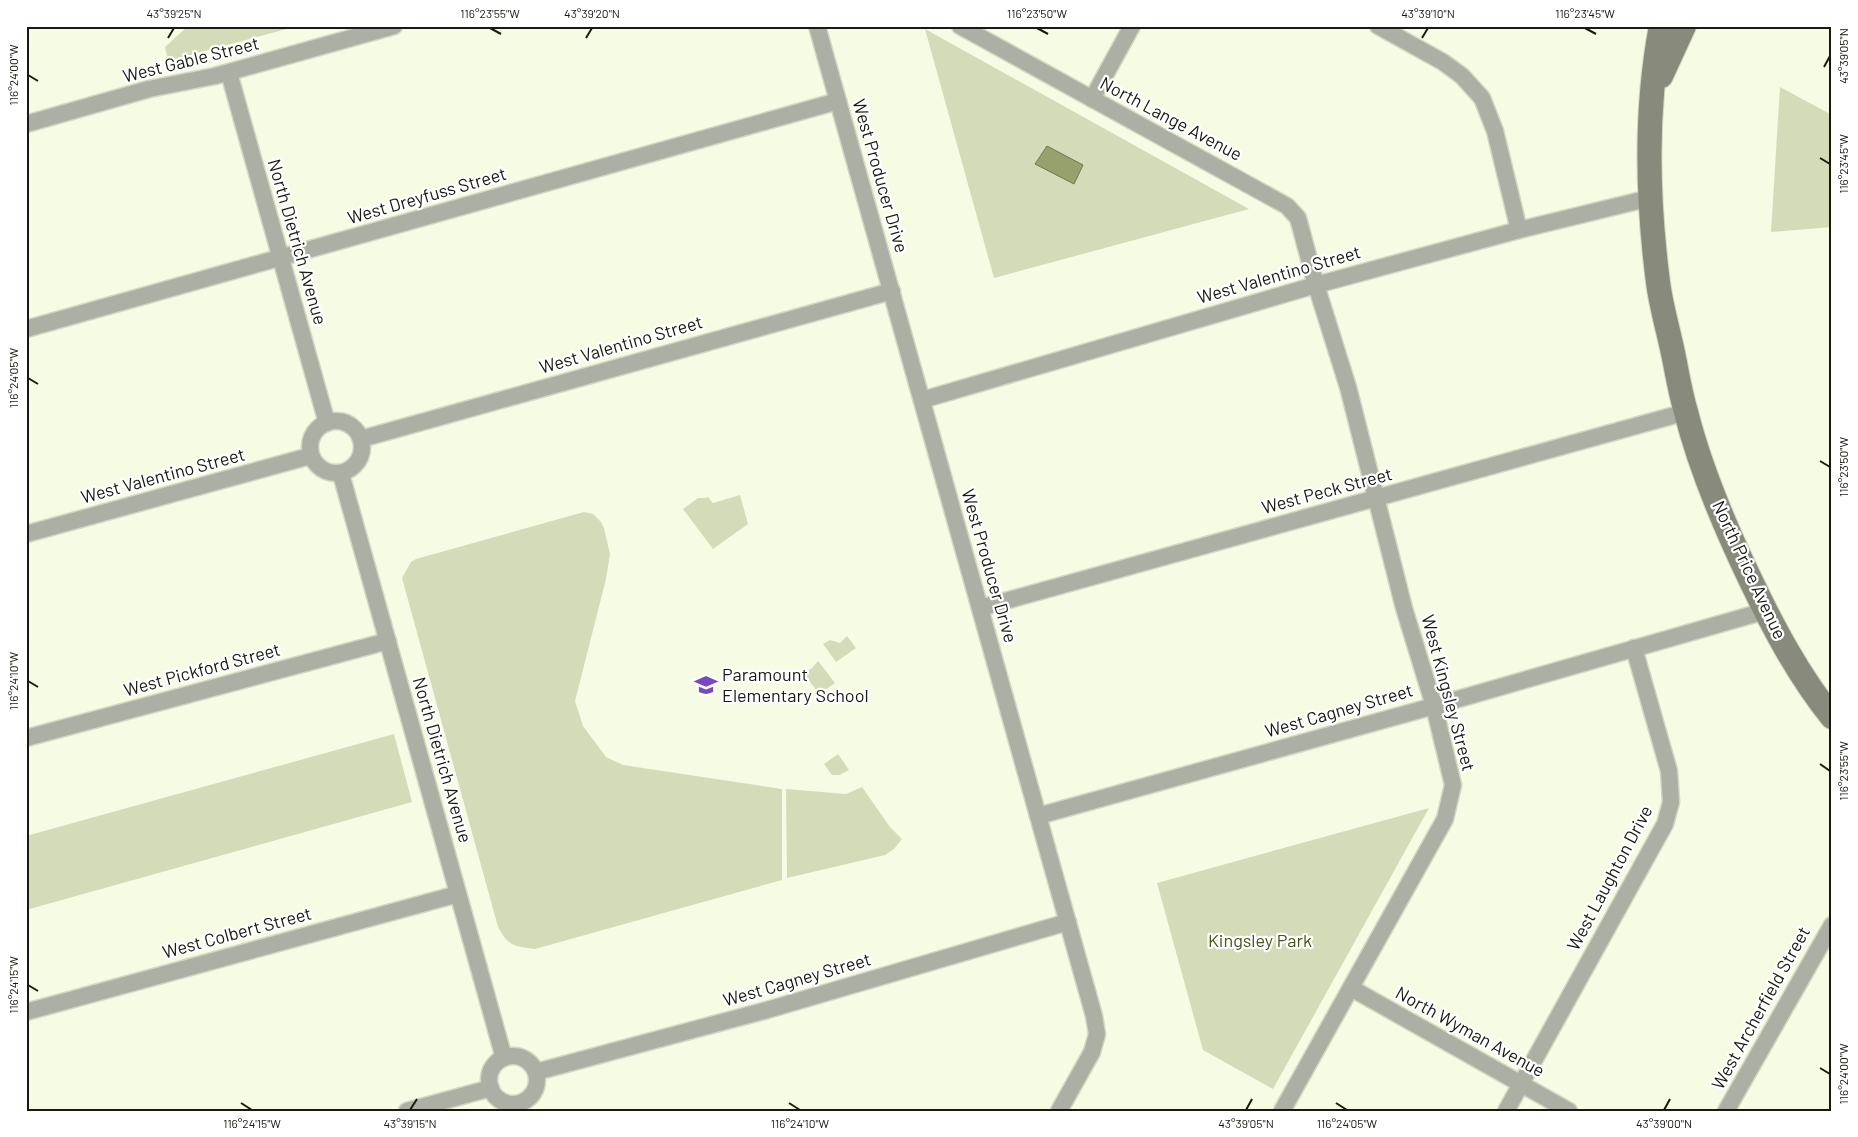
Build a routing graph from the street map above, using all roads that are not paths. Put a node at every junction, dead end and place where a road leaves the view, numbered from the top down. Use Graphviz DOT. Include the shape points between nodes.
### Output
graph roads {
  1 [pos="394,26"];
  2 [pos="817,26"];
  3 [pos="960,26"];
  4 [pos="1132,26"];
  5 [pos="1378,26"];
  6 [pos="1661,26"];
  7 [pos="1684,26"];
  8 [pos="229,73"];
  9 [pos="1092,99"];
  10 [pos="838,101"];
  11 [pos="1651,104"];
  12 [pos="26,124"];
  13 [pos="1650,198"];
  14 [pos="1519,230"];
  15 [pos="281,258"];
  16 [pos="1316,285"];
  17 [pos="892,291"];
  18 [pos="26,329"];
  19 [pos="922,400"];
  20 [pos="1686,412"];
  21 [pos="327,422"];
  22 [pos="361,439"];
  23 [pos="310,456"];
  24 [pos="341,474"];
  25 [pos="1375,498"];
  26 [pos="26,534"];
  27 [pos="980,608"];
  28 [pos="1765,610"];
  29 [pos="388,641"];
  30 [pos="1634,648"];
  31 [pos="1434,706"];
  32 [pos="1832,717"];
  33 [pos="26,738"];
  34 [pos="1038,816"];
  35 [pos="458,894"];
  36 [pos="1068,922"];
  37 [pos="1832,925"];
  38 [pos="1351,988"];
  39 [pos="26,1012"];
  40 [pos="504,1058"];
  41 [pos="536,1072"];
  42 [pos="1521,1084"];
  43 [pos="491,1088"];
  44 [pos="518,1107"];
  45 [pos="407,1111"];
  46 [pos="1059,1111"];
  47 [pos="1282,1111"];
  48 [pos="1506,1111"];
  49 [pos="1569,1111"];
  50 [pos="1726,1111"];
  1 -- 8 [label="street, West Gable Street"];
  2 -- 10 [label="street, West Producer Drive"];
  3 -- 9 [label="street, North Lange Avenue"];
  4 -- 9 [label="street"];
  5 -- 14 [label="street" via="1443,62 1462,76 1482,98 1495,131"];
  6 -- 11 [label="street, North Price Avenue"];
  7 -- 11 [label="street"];
  8 -- 12 [label="street, West Gable Street" via="149,89"];
  8 -- 15 [label="street, North Dietrich Avenue"];
  9 -- 16 [label="street, North Lange Avenue" via="1287,206 1298,218"];
  10 -- 15 [label="street, West Dreyfuss Street"];
  10 -- 17 [label="street, West Producer Drive"];
  11 -- 13 [label="street, North Price Avenue"];
  13 -- 14 [label="street, West Valentino Street"];
  13 -- 20 [label="street, North Price Avenue" via="1658,284"];
  14 -- 16 [label="street, West Valentino Street"];
  15 -- 18 [label="street, West Dreyfuss Street"];
  15 -- 21 [label="street, North Dietrich Avenue"];
  16 -- 19 [label="street, West Valentino Street"];
  16 -- 25 [label="street, West Kingsley Street" via="1348,387"];
  17 -- 19 [label="street, West Producer Drive"];
  17 -- 22 [label="street, West Valentino Street"];
  19 -- 27 [label="street, West Producer Drive"];
  20 -- 25 [label="street, West Peck Street"];
  20 -- 28 [label="street, North Price Avenue" via="1736,550"];
  21 -- 22 [label="street" via="348,423"];
  21 -- 23 [label="street" via="312,436"];
  22 -- 24 [label="street" via="360,459 353,468"];
  23 -- 24 [label="street" via="324,472"];
  23 -- 26 [label="street, West Valentino Street"];
  24 -- 29 [label="street, North Dietrich Avenue"];
  25 -- 27 [label="street, West Peck Street"];
  25 -- 31 [label="street, West Kingsley Street"];
  27 -- 34 [label="street, West Producer Drive"];
  28 -- 30 [label="street, West Cagney Street"];
  28 -- 32 [label="street, North Price Avenue" via="1810,689"];
  29 -- 33 [label="street, West Pickford Street"];
  29 -- 35 [label="street, North Dietrich Avenue"];
  30 -- 31 [label="street, West Cagney Street"];
  30 -- 42 [label="street, West Laughton Drive" via="1669,771 1671,802 1665,824"];
  31 -- 34 [label="street, West Cagney Street"];
  31 -- 38 [label="street, West Kingsley Street" via="1453,786 1445,819"];
  34 -- 36 [label="street, West Producer Drive"];
  35 -- 39 [label="street, West Colbert Street"];
  35 -- 40 [label="street, North Dietrich Avenue"];
  36 -- 41 [label="street, West Cagney Street" via="767,1010"];
  36 -- 46 [label="street, West Producer Drive" via="1097,1034 1092,1052"];
  37 -- 50 [label="street, West Archerfield Street"];
  38 -- 42 [label="street, North Wyman Avenue"];
  38 -- 47 [label="street, West Kingsley Street"];
  40 -- 41 [label="street" via="524,1058"];
  40 -- 43 [label="street" via="492,1070"];
  41 -- 44 [label="street" via="535,1090"];
  42 -- 48 [label="street, West Laughton Drive"];
  42 -- 49 [label="street, North Wyman Avenue"];
  43 -- 44 [label="street" via="495,1096"];
  43 -- 45 [label="street"];
}
